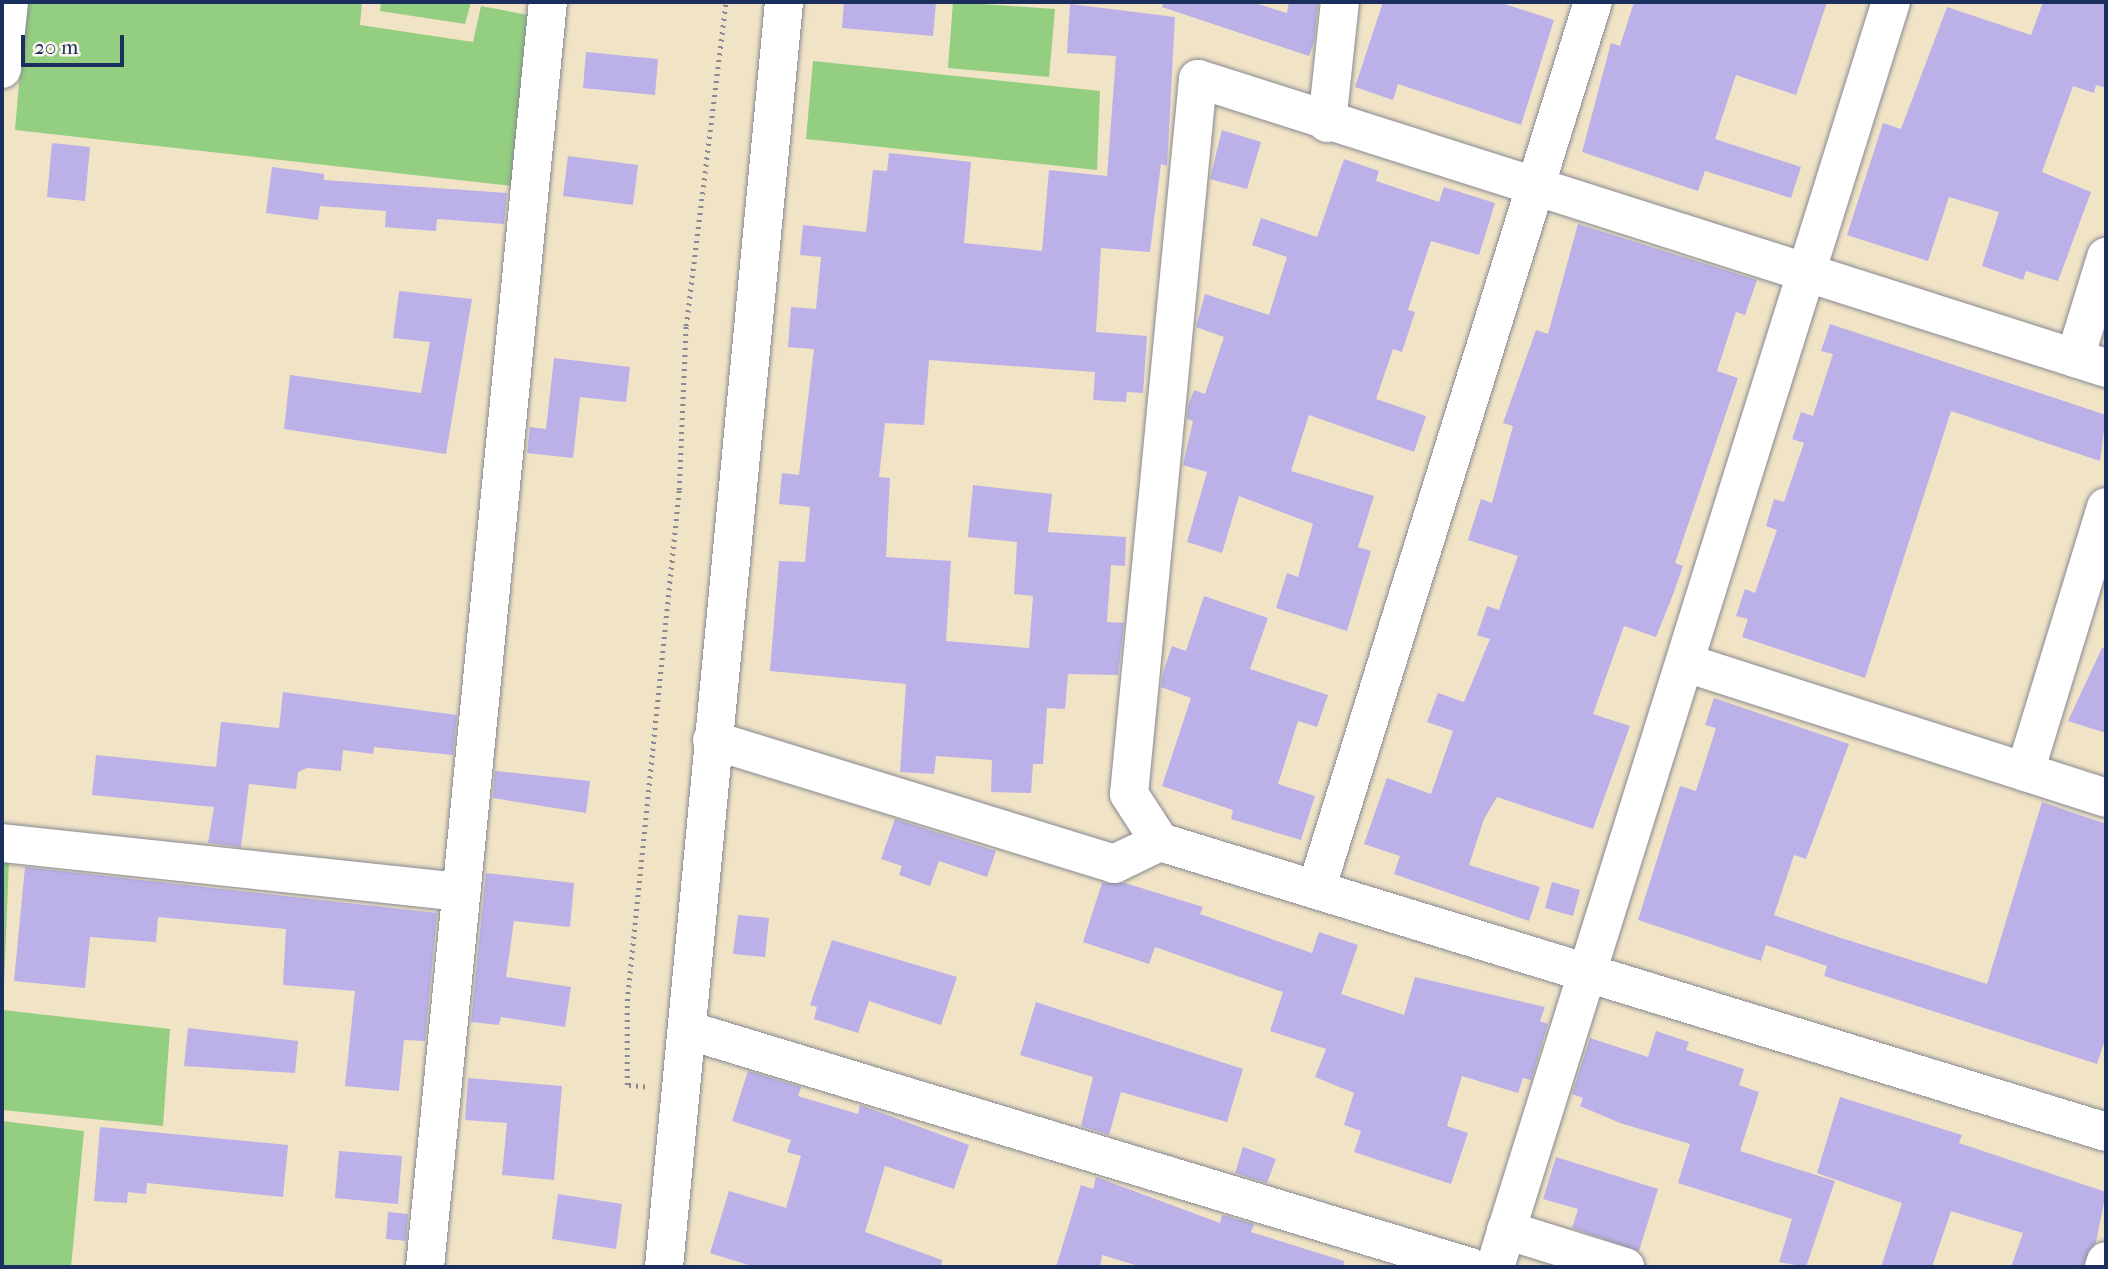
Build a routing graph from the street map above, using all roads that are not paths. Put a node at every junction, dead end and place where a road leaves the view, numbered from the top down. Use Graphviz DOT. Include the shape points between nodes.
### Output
graph roads {
  1 [pos="9,2"];
  2 [pos="548,2"];
  3 [pos="784,2"];
  4 [pos="1340,2"];
  5 [pos="1593,2"];
  6 [pos="1891,2"];
  7 [pos="2,69"];
  8 [pos="1327,123"];
  9 [pos="1537,188"];
  10 [pos="2106,257"];
  11 [pos="1806,275"];
  12 [pos="2090,363"];
  13 [pos="2106,508"];
  14 [pos="1686,663"];
  15 [pos="712,740"];
  16 [pos="2025,772"];
  17 [pos="2106,798"];
  18 [pos="1160,842"];
  19 [pos="2,843"];
  20 [pos="1316,891"];
  21 [pos="461,892"];
  22 [pos="1585,974"];
  23 [pos="687,1030"];
  24 [pos="2106,1132"];
  25 [pos="1506,1230"];
  26 [pos="2106,1261"];
  27 [pos="425,1267"];
  28 [pos="664,1267"];
  29 [pos="1470,1267"];
  30 [pos="1495,1267"];
  31 [pos="1625,1267"];
  32 [pos="2104,1267"];
  1 -- 7 [label="street"];
  2 -- 21 [label="street"];
  3 -- 15 [label="street"];
  4 -- 8 [label="street"];
  5 -- 9 [label="street"];
  6 -- 11 [label="street"];
  8 -- 9 [label="street"];
  8 -- 18 [label="street" via="1198,79 1129,794"];
  9 -- 11 [label="street"];
  9 -- 20 [label="street"];
  10 -- 12 [label="street"];
  11 -- 12 [label="street"];
  11 -- 14 [label="street"];
  13 -- 16 [label="street"];
  14 -- 16 [label="street"];
  14 -- 22 [label="street"];
  15 -- 18 [label="street" via="1114,864"];
  15 -- 23 [label="street"];
  16 -- 17 [label="street"];
  18 -- 20 [label="street"];
  19 -- 21 [label="street"];
  20 -- 22 [label="street"];
  21 -- 27 [label="street"];
  22 -- 24 [label="street"];
  22 -- 25 [label="street"];
  23 -- 28 [label="street"];
  23 -- 29 [label="street"];
  25 -- 30 [label="street"];
  25 -- 31 [label="street"];
  26 -- 32 [label="street"];
}
